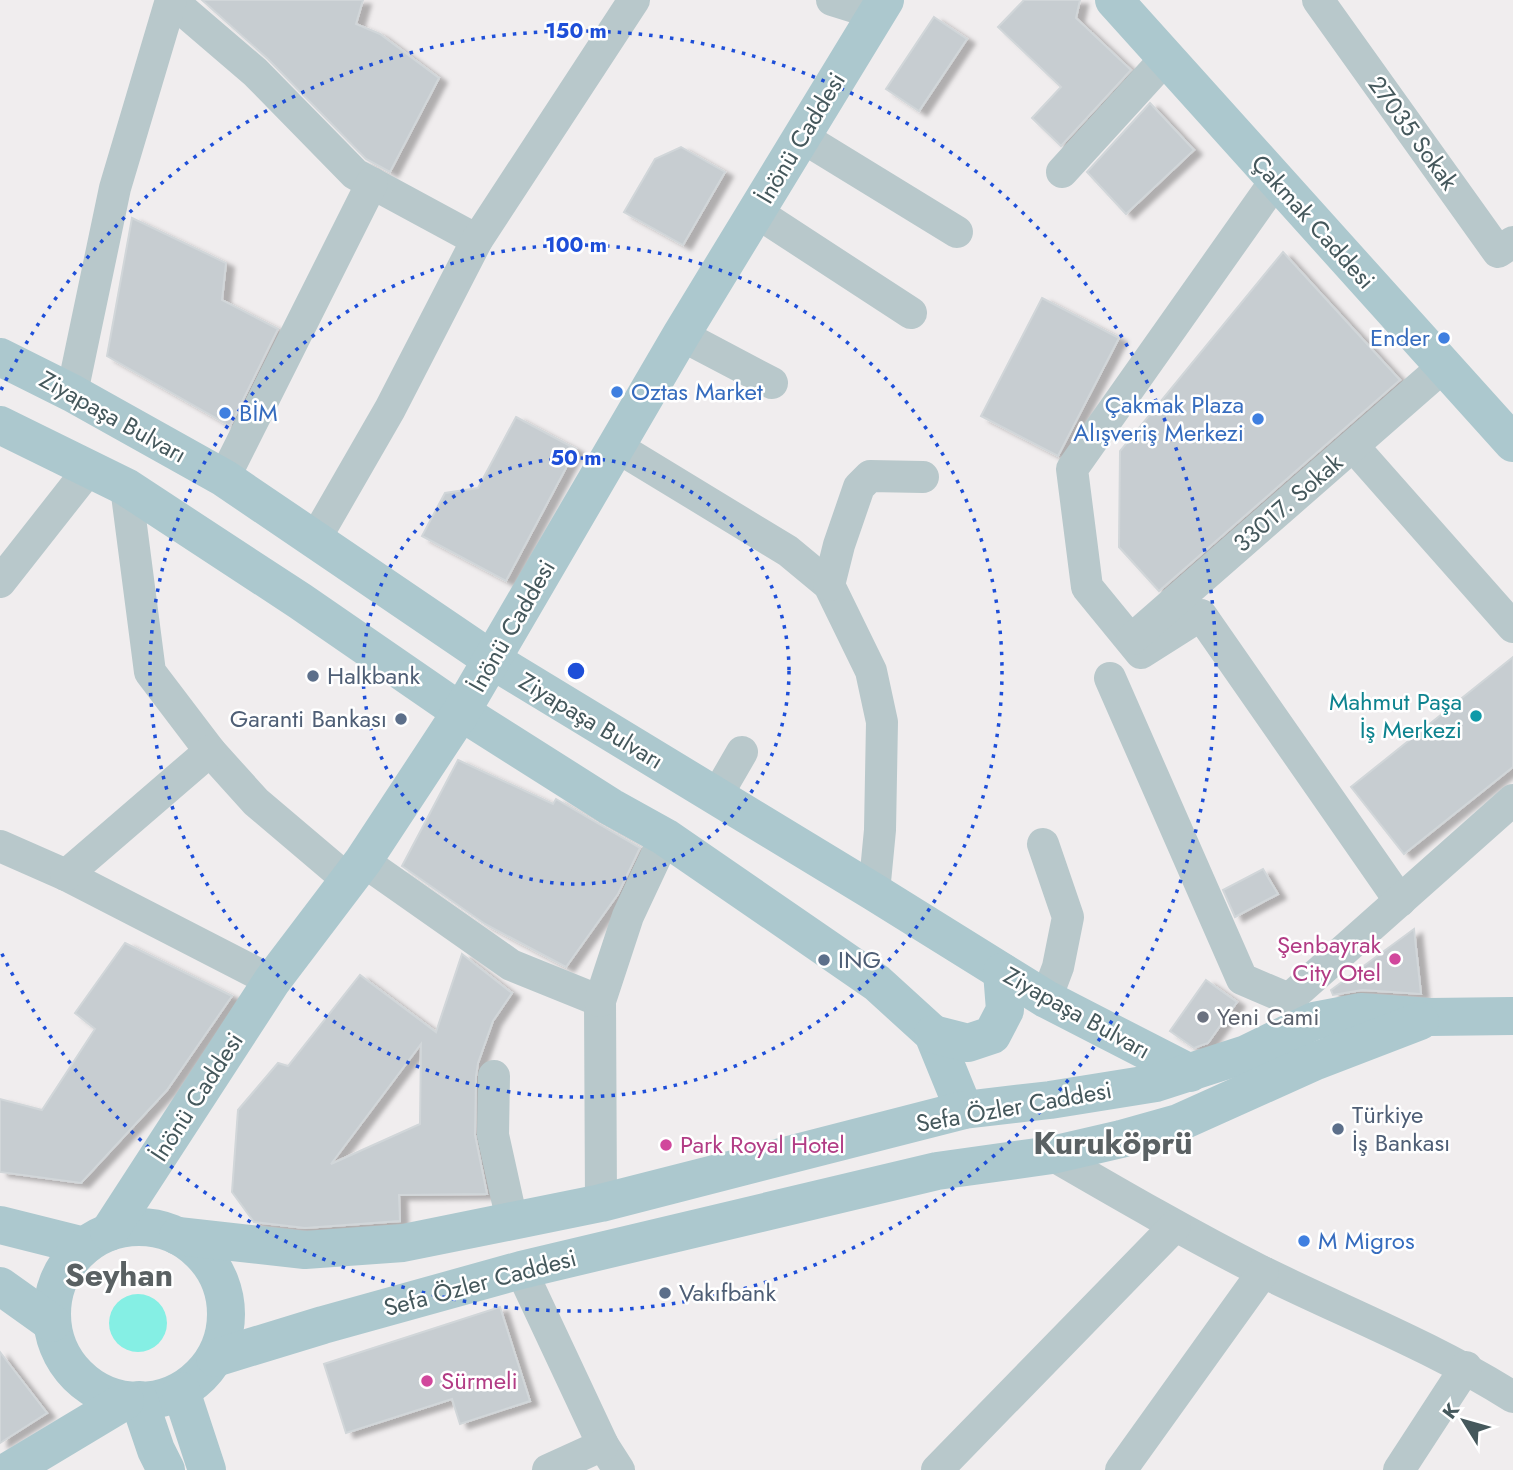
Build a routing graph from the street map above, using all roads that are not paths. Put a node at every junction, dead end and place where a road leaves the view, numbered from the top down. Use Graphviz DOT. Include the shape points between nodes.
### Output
graph roads {
  1 [pos="171,0"];
  2 [pos="634,0"];
  3 [pos="832,0"];
  4 [pos="1114,0"];
  5 [pos="1318,0"];
  6 [pos="881,7"];
  7 [pos="1166,58"];
  8 [pos="802,137"];
  9 [pos="1062,172"];
  10 [pos="1276,180"];
  11 [pos="372,183"];
  12 [pos="756,212"];
  13 [pos="957,232"];
  14 [pos="477,240"];
  15 [pos="1513,242"];
  16 [pos="911,313"];
  17 [pos="681,335"];
  18 [pos="0,357"];
  19 [pos="1444,366"];
  20 [pos="772,383"];
  21 [pos="72,393"];
  22 [pos="0,425"];
  23 [pos="1508,428"];
  24 [pos="1353,446"];
  25 [pos="617,447"];
  26 [pos="89,469"];
  27 [pos="923,477"];
  28 [pos="224,478"];
  29 [pos="126,487"];
  30 [pos="314,541"];
  31 [pos="0,582"];
  32 [pos="829,585"];
  33 [pos="1513,627"];
  34 [pos="1132,639"];
  35 [pos="492,660"];
  36 [pos="1110,678"];
  37 [pos="461,712"];
  38 [pos="210,751"];
  39 [pos="742,752"];
  40 [pos="716,797"];
  41 [pos="1513,800"];
  42 [pos="665,837"];
  43 [pos="1043,844"];
  44 [pos="0,846"];
  45 [pos="356,870"];
  46 [pos="66,875"];
  47 [pos="874,892"];
  48 [pos="1400,901"];
  49 [pos="1002,972"];
  50 [pos="272,982"];
  51 [pos="1046,999"];
  52 [pos="600,1001"];
  53 [pos="1513,1016"];
  54 [pos="1430,1017"];
  55 [pos="933,1034"];
  56 [pos="1190,1073"];
  57 [pos="494,1076"];
  58 [pos="964,1110"];
  59 [pos="1052,1155"];
  60 [pos="601,1203"];
  61 [pos="512,1221"];
  62 [pos="0,1225"];
  63 [pos="1175,1226"];
  64 [pos="178,1236"];
  65 [pos="96,1239"];
  66 [pos="521,1270"];
  67 [pos="1263,1272"];
  68 [pos="0,1286"];
  69 [pos="52,1323"];
  70 [pos="215,1359"];
  71 [pos="1466,1367"];
  72 [pos="181,1391"];
  73 [pos="1513,1397"];
  74 [pos="132,1401"];
  75 [pos="611,1457"];
  76 [pos="10,1470"];
  77 [pos="166,1470"];
  78 [pos="207,1470"];
  79 [pos="548,1470"];
  80 [pos="937,1470"];
  81 [pos="1121,1470"];
  82 [pos="1399,1470"];
  1 -- 11 [label="street" via="255,72 355,174"];
  1 -- 21 [label="street" via="116,188"];
  2 -- 14 [label="street"];
  3 -- 6 [label="street"];
  4 -- 7 [label="main road, Çakmak Caddesi"];
  5 -- 15 [label="street, 27035 Sokak" via="1498,251"];
  6 -- 8 [label="main road, İnönü Caddesi"];
  7 -- 9 [label="street"];
  7 -- 10 [label="main road, Çakmak Caddesi"];
  8 -- 12 [label="main road, İnönü Caddesi"];
  8 -- 13 [label="street"];
  10 -- 19 [label="main road, Çakmak Caddesi"];
  10 -- 34 [label="street" via="1072,469 1087,587"];
  11 -- 14 [label="street"];
  11 -- 28 [label="street"];
  12 -- 16 [label="street"];
  12 -- 17 [label="main road, İnönü Caddesi"];
  14 -- 30 [label="street" via="390,409"];
  17 -- 20 [label="street"];
  17 -- 25 [label="main road, İnönü Caddesi"];
  18 -- 21 [label="main road, Ziyapaşa Bulvarı"];
  19 -- 23 [label="main road, Çakmak Caddesi"];
  19 -- 24 [label="street, 33017. Sokak"];
  21 -- 28 [label="main road, Ziyapaşa Bulvarı"];
  22 -- 26 [label="main road"];
  24 -- 33 [label="street"];
  24 -- 34 [label="street, 33017. Sokak"];
  25 -- 32 [label="street" via="788,551"];
  25 -- 35 [label="main road, İnönü Caddesi"];
  26 -- 29 [label="main road"];
  26 -- 31 [label="street"];
  27 -- 32 [label="street" via="870,476 859,487"];
  28 -- 30 [label="main road, Ziyapaşa Bulvarı"];
  29 -- 37 [label="main road"];
  29 -- 38 [label="street" via="150,671"];
  30 -- 35 [label="main road, Ziyapaşa Bulvarı"];
  32 -- 47 [label="street" via="871,671 882,722"];
  34 -- 48 [label="street" via="1141,653 1201,615"];
  35 -- 37 [label="main road, İnönü Caddesi"];
  35 -- 40 [label="main road, Ziyapaşa Bulvarı"];
  36 -- 48 [label="street" via="1242,979 1289,999"];
  37 -- 42 [label="main road"];
  37 -- 45 [label="main road, İnönü Caddesi"];
  38 -- 45 [label="street" via="256,802"];
  38 -- 46 [label="street"];
  39 -- 40 [label="street"];
  40 -- 47 [label="main road, Ziyapaşa Bulvarı"];
  41 -- 48 [label="street"];
  42 -- 52 [label="street" via="628,916"];
  42 -- 55 [label="main road" via="877,983"];
  43 -- 51 [label="street" via="1068,917"];
  44 -- 46 [label="street"];
  45 -- 50 [label="main road, İnönü Caddesi"];
  45 -- 52 [label="street" via="511,965"];
  46 -- 50 [label="street"];
  47 -- 49 [label="main road, Ziyapaşa Bulvarı"];
  49 -- 51 [label="main road, Ziyapaşa Bulvarı"];
  49 -- 55 [label="main road" via="1005,1010 992,1035 968,1043"];
  50 -- 65 [label="main road, İnönü Caddesi"];
  51 -- 56 [label="main road, Ziyapaşa Bulvarı"];
  52 -- 60 [label="street"];
  53 -- 54 [label="main road, Sefa Özler Caddesi"];
  54 -- 56 [label="main road, Sefa Özler Caddesi" via="1361,1012 1314,1021 1246,1054"];
  54 -- 59 [label="main road, Sefa Özler Caddesi" via="1316,1061 1178,1123"];
  55 -- 58 [label="main road"];
  56 -- 58 [label="main road, Sefa Özler Caddesi" via="1143,1085"];
  57 -- 61 [label="street" via="493,1135"];
  58 -- 60 [label="main road, Sefa Özler Caddesi"];
  59 -- 63 [label="street"];
  59 -- 66 [label="main road, Sefa Özler Caddesi" via="937,1171"];
  60 -- 61 [label="main road, Sefa Özler Caddesi"];
  61 -- 64 [label="main road, Sefa Özler Caddesi" via="404,1243 305,1250"];
  62 -- 65 [label="main road"];
  63 -- 67 [label="street"];
  63 -- 80 [label="street"];
  64 -- 65 [label="main road" via="137,1226"];
  64 -- 70 [label="main road" via="212,1264 224,1290 227,1320"];
  65 -- 69 [label="main road" via="65,1268 54,1294"];
  66 -- 70 [label="main road, Sefa Özler Caddesi"];
  66 -- 75 [label="street"];
  67 -- 71 [label="street"];
  67 -- 81 [label="street"];
  68 -- 69 [label="main road"];
  69 -- 74 [label="main road" via="60,1350 75,1374 98,1392"];
  70 -- 72 [label="main road"];
  71 -- 73 [label="street"];
  71 -- 82 [label="street"];
  72 -- 74 [label="main road" via="154,1401"];
  72 -- 78 [label="main road"];
  74 -- 76 [label="main road"];
  74 -- 77 [label="main road"];
  75 -- 79 [label="street"];
}
